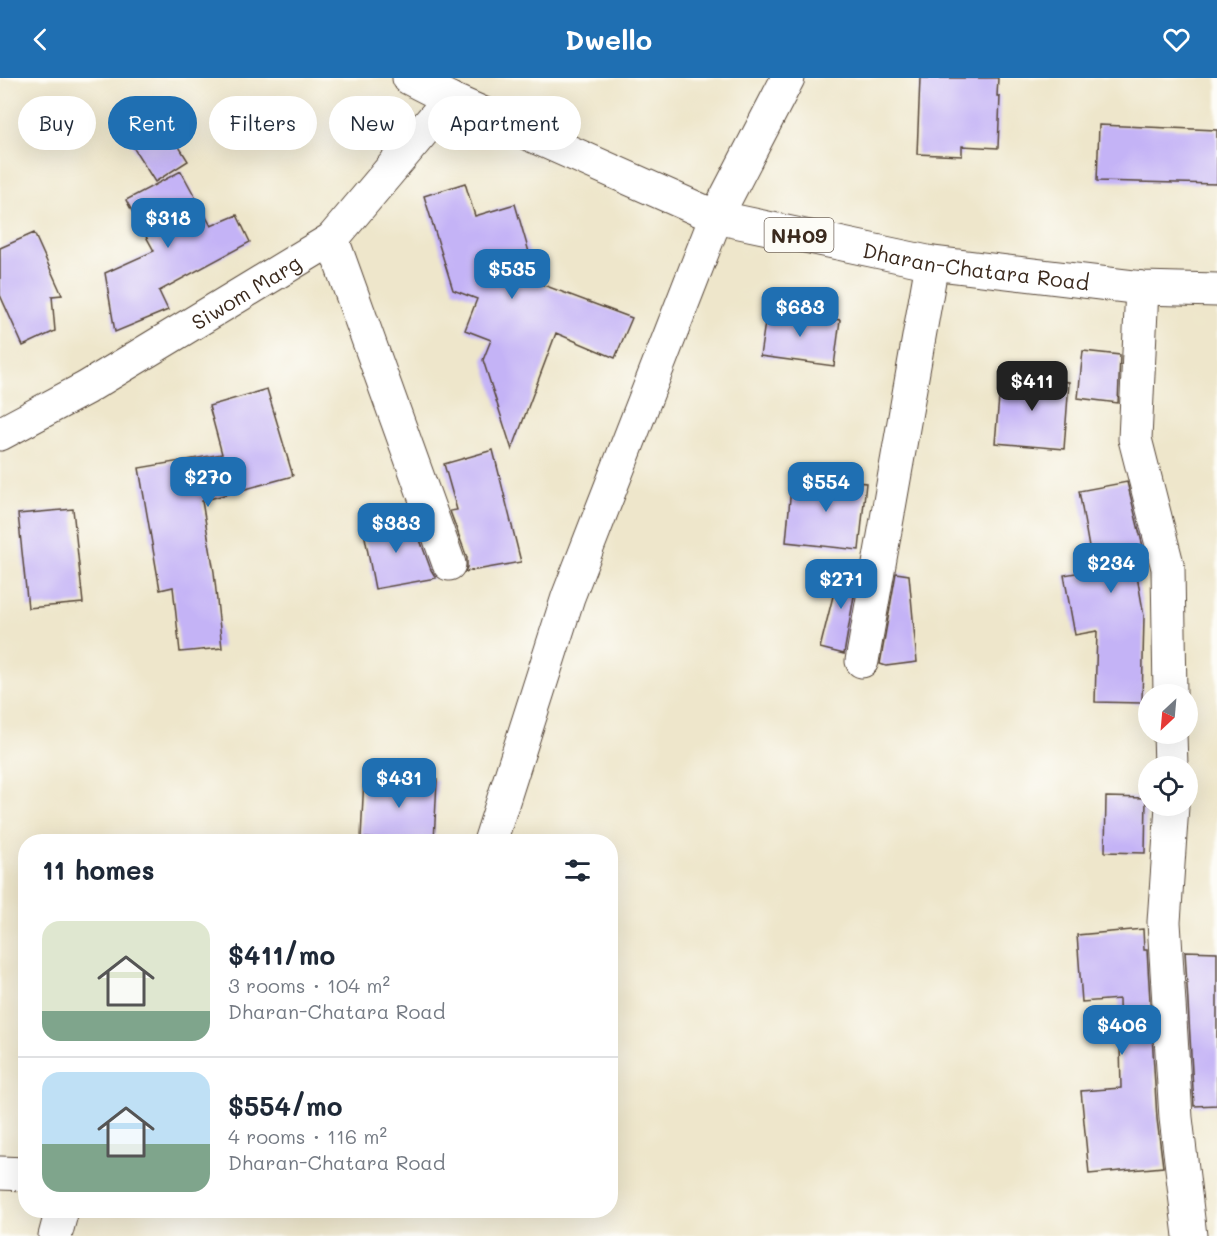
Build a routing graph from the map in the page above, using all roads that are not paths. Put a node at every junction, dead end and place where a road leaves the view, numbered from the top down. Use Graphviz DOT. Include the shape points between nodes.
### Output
graph roads {
  1 [pos="409,78"];
  2 [pos="788,78"];
  3 [pos="444,96"];
  4 [pos="428,125"];
  5 [pos="565,150"];
  6 [pos="716,217"];
  7 [pos="332,239"];
  8 [pos="932,263"];
  9 [pos="1142,288"];
  10 [pos="1217,290"];
  11 [pos="0,434"];
  12 [pos="449,564"];
  13 [pos="862,661"];
  14 [pos="1170,684"];
  15 [pos="1171,816"];
  16 [pos="493,834"];
  17 [pos="0,1173"];
  18 [pos="18,1174"];
  19 [pos="60,1218"];
  20 [pos="55,1236"];
  21 [pos="1190,1236"];
  1 -- 3 [label="street, Dharan-Chatara Road / NH09"];
  2 -- 6 [label="street"];
  4 -- 7 [label="street, Siwom Marg"];
  5 -- 6 [label="street, Dharan-Chatara Road / NH09"];
  6 -- 8 [label="street, Dharan-Chatara Road / NH09"];
  6 -- 16 [label="street" via="568,597"];
  7 -- 11 [label="street, Siwom Marg" via="86,388"];
  7 -- 12 [label="street"];
  8 -- 9 [label="street, Dharan-Chatara Road / NH09"];
  8 -- 13 [label="street"];
  9 -- 10 [label="street, Dharan-Chatara Road / NH09"];
  9 -- 14 [label="street" via="1136,439 1168,568"];
  15 -- 21 [label="street" via="1164,922 1176,1118"];
  17 -- 18 [label="street"];
  19 -- 20 [label="street"];
}
